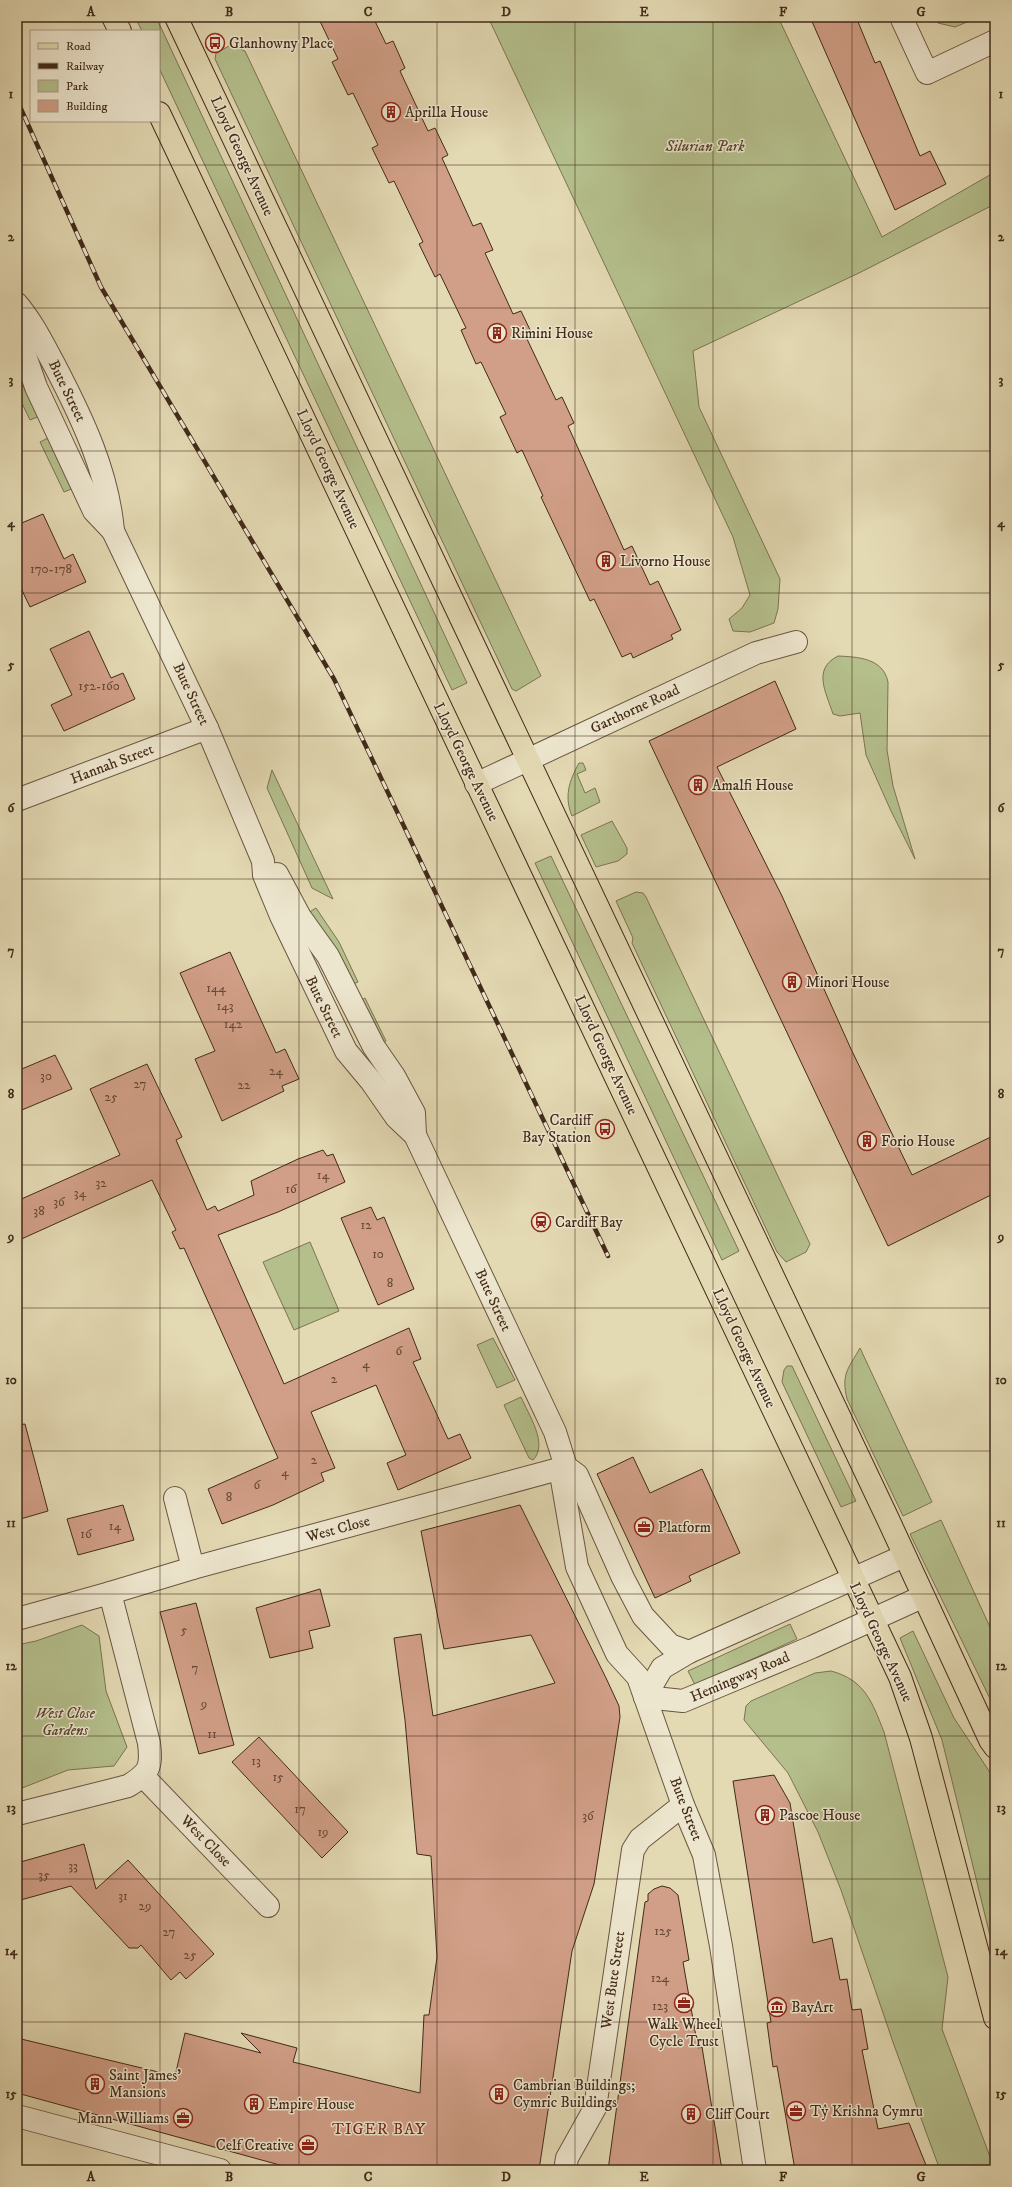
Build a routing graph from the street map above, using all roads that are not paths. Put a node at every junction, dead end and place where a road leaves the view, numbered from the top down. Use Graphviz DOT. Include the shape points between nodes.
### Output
graph roads {
  1 [pos="113,17"];
  2 [pos="176,17"];
  3 [pos="902,17"];
  4 [pos="120,30"];
  5 [pos="995,41"];
  6 [pos="160,115"];
  7 [pos="17,304"];
  8 [pos="17,332"];
  9 [pos="113,531"];
  10 [pos="796,642"];
  11 [pos="207,728"];
  12 [pos="528,759"];
  13 [pos="476,784"];
  14 [pos="17,800"];
  15 [pos="566,1467"];
  16 [pos="175,1498"];
  17 [pos="904,1556"];
  18 [pos="193,1568"];
  19 [pos="852,1578"];
  20 [pos="110,1593"];
  21 [pos="922,1597"];
  22 [pos="17,1619"];
  23 [pos="872,1620"];
  24 [pos="690,1652"];
  25 [pos="646,1698"];
  26 [pos="995,1747"];
  27 [pos="143,1776"];
  28 [pos="682,1805"];
  29 [pos="17,1814"];
  30 [pos="268,1906"];
  31 [pos="995,2018"];
  32 [pos="17,2116"];
  33 [pos="220,2170"];
  34 [pos="565,2170"];
  35 [pos="755,2170"];
  1 -- 4 [label="main road"];
  2 -- 12 [label="main road, Lloyd George Avenue"];
  3 -- 5 [label="street" via="927,73"];
  6 -- 13 [label="main road, Lloyd George Avenue"];
  7 -- 9 [label="street, Bute Street" via="34,327 93,444 111,505"];
  8 -- 9 [label="street, Bute Street" via="36,387 94,511"];
  9 -- 11 [label="street, Bute Street"];
  10 -- 12 [label="street, Garthorne Road" via="749,656"];
  11 -- 14 [label="street, Hannah Street"];
  11 -- 15 [label="street, Bute Street" via="263,861 264,875 281,916 346,1051 396,1117 415,1135 555,1432"];
  12 -- 13 [label="street, Garthorne Road"];
  12 -- 17 [label="main road, Lloyd George Avenue"];
  13 -- 19 [label="main road, Lloyd George Avenue"];
  15 -- 18 [label="street, West Close"];
  15 -- 24 [label="street, Bute Street" via="577,1476 643,1616 670,1645"];
  15 -- 25 [label="street, Bute Street" via="562,1480 577,1567 617,1654 638,1677"];
  16 -- 18 [label="street"];
  17 -- 19 [label="street"];
  17 -- 21 [label="main road, Lloyd George Avenue"];
  18 -- 20 [label="street, West Close"];
  19 -- 23 [label="main road, Lloyd George Avenue"];
  19 -- 24 [label="street"];
  20 -- 22 [label="street, West Close"];
  20 -- 27 [label="street" via="149,1743 151,1760"];
  21 -- 23 [label="street, Hemingway Road"];
  21 -- 26 [label="main road, Lloyd George Avenue"];
  23 -- 25 [label="street, Hemingway Road" via="683,1700"];
  23 -- 31 [label="main road, Lloyd George Avenue" via="900,1677 912,1710"];
  24 -- 25 [label="street" via="662,1668"];
  25 -- 28 [label="street, Bute Street"];
  27 -- 29 [label="street" via="128,1786"];
  27 -- 30 [label="street, West Close"];
  28 -- 34 [label="street, West Bute Street" via="640,1839 633,1850 595,2108 567,2158"];
  28 -- 35 [label="street, Bute Street" via="704,1855"];
  32 -- 33 [label="street"];
}
